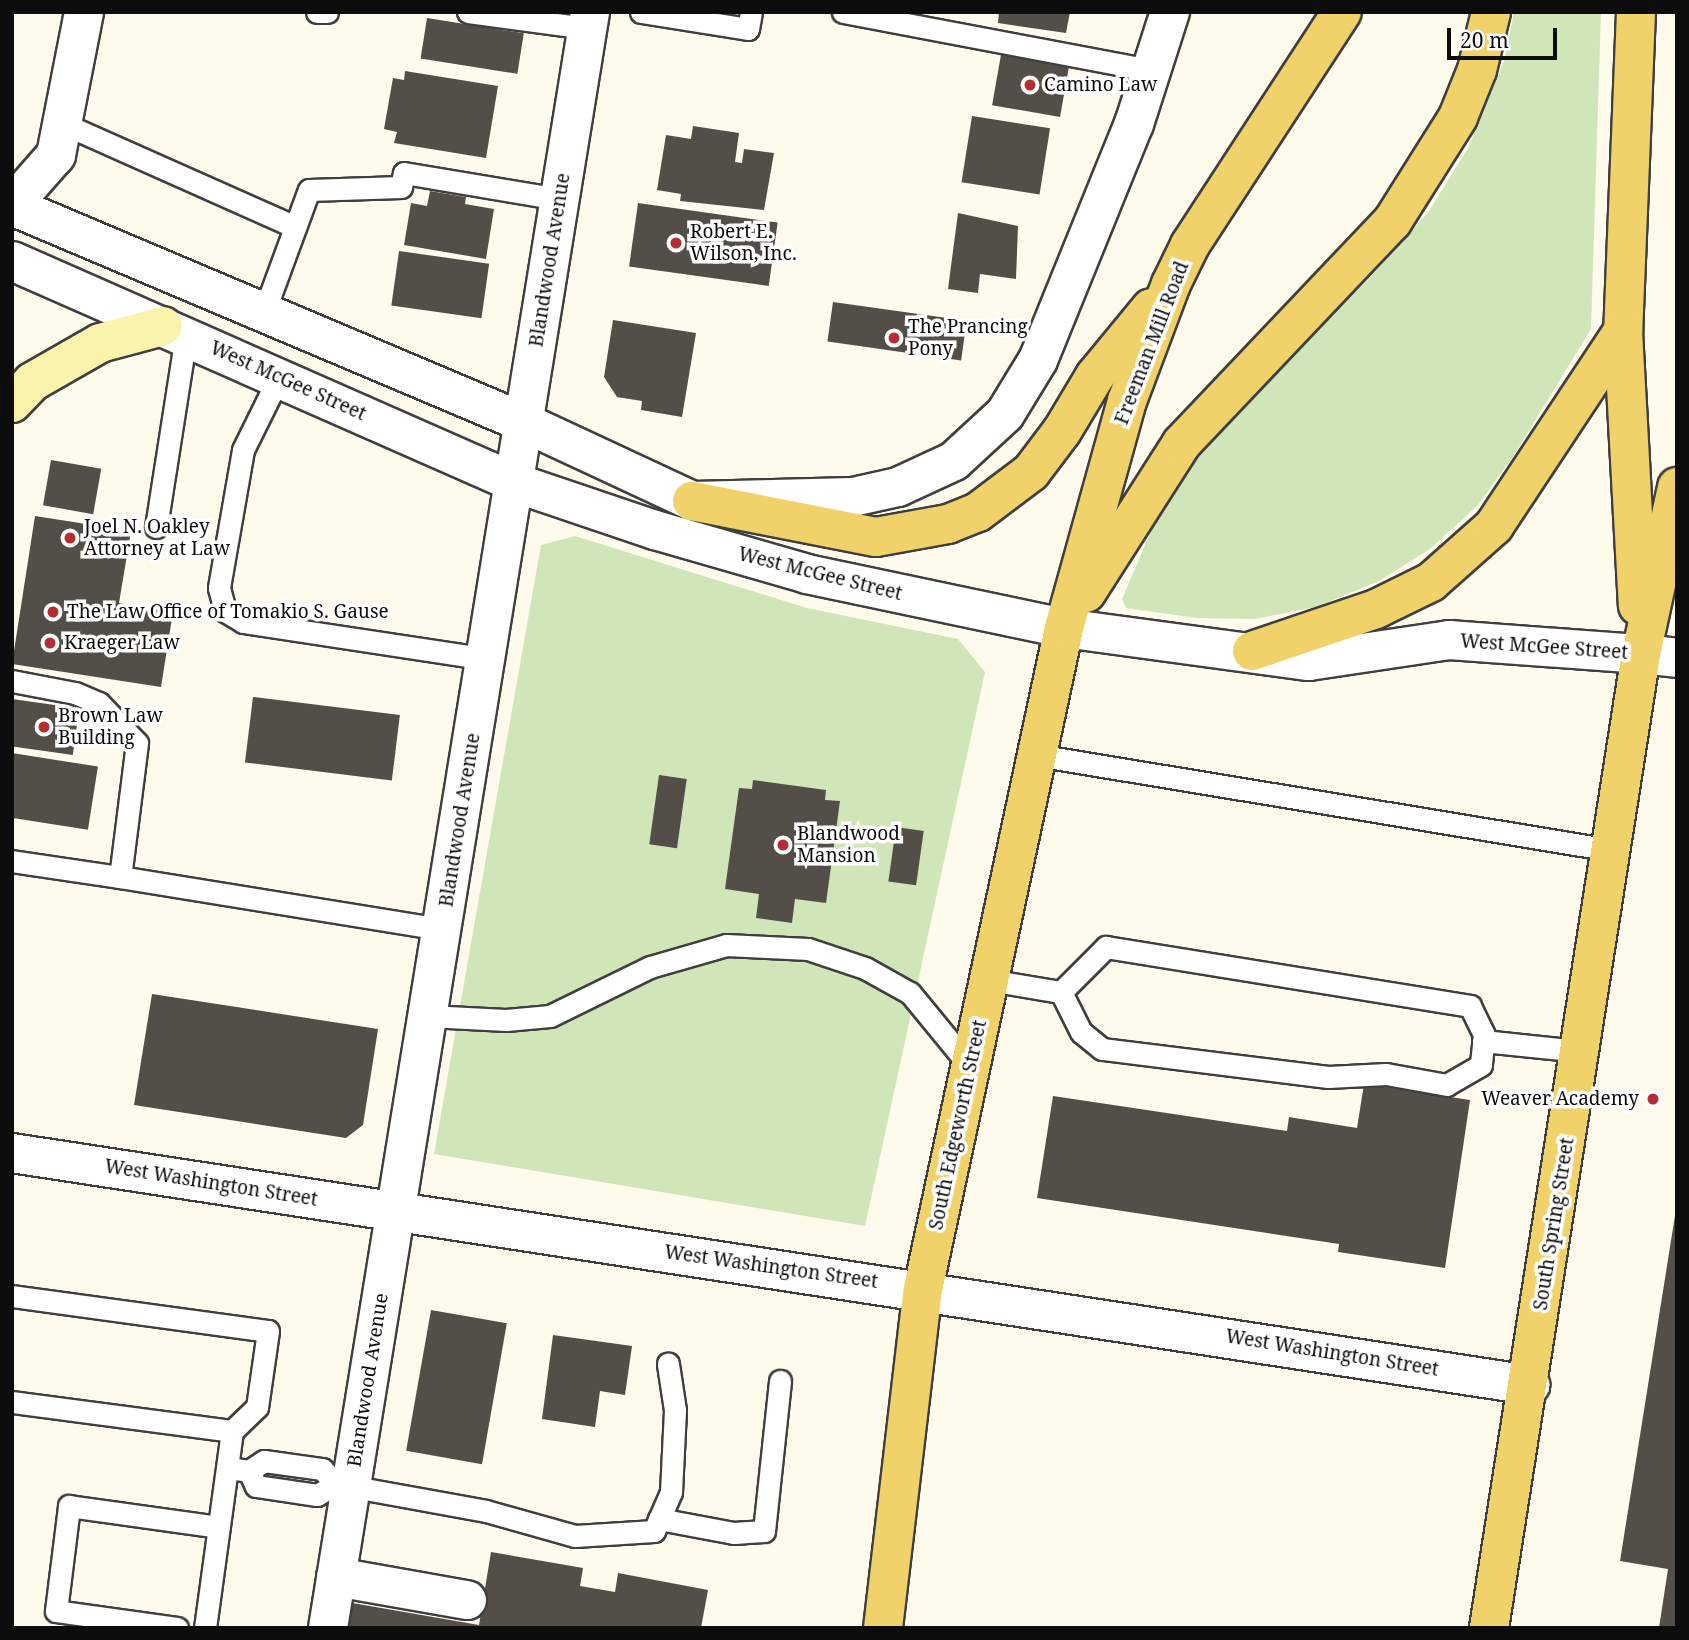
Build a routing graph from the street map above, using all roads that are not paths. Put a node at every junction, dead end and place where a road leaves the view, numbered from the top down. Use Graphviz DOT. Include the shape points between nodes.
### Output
graph roads {
  1 [pos="85,12"];
  2 [pos="317,12"];
  3 [pos="327,12"];
  4 [pos="468,12"];
  5 [pos="641,12"];
  6 [pos="751,12"];
  7 [pos="843,12"];
  8 [pos="1170,12"];
  9 [pos="1491,12"];
  10 [pos="866,14"];
  11 [pos="1636,14"];
  12 [pos="1339,18"];
  13 [pos="588,20"];
  14 [pos="1151,70"];
  15 [pos="64,124"];
  16 [pos="560,199"];
  17 [pos="12,206"];
  18 [pos="295,227"];
  19 [pos="12,261"];
  20 [pos="1171,284"];
  21 [pos="264,312"];
  22 [pos="174,331"];
  23 [pos="1623,331"];
  24 [pos="279,377"];
  25 [pos="12,403"];
  26 [pos="524,423"];
  27 [pos="516,483"];
  28 [pos="1677,487"];
  29 [pos="692,501"];
  30 [pos="156,527"];
  31 [pos="1064,628"];
  32 [pos="1252,651"];
  33 [pos="1659,656"];
  34 [pos="487,659"];
  35 [pos="12,681"];
  36 [pos="1036,755"];
  37 [pos="1611,850"];
  38 [pos="12,861"];
  39 [pos="120,877"];
  40 [pos="442,929"];
  41 [pos="989,980"];
  42 [pos="1061,992"];
  43 [pos="428,1016"];
  44 [pos="1483,1041"];
  45 [pos="1580,1051"];
  46 [pos="970,1066"];
  47 [pos="12,1153"];
  48 [pos="395,1212"];
  49 [pos="923,1289"];
  50 [pos="12,1296"];
  51 [pos="668,1364"];
  52 [pos="779,1381"];
  53 [pos="1530,1385"];
  54 [pos="12,1402"];
  55 [pos="232,1431"];
  56 [pos="239,1469"];
  57 [pos="344,1485"];
  58 [pos="659,1519"];
  59 [pos="219,1527"];
  60 [pos="337,1577"];
  61 [pos="467,1600"];
  62 [pos="177,1628"];
  63 [pos="205,1628"];
  64 [pos="328,1628"];
  65 [pos="883,1628"];
  66 [pos="1489,1628"];
  1 -- 15 [label="street"];
  2 -- 3 [label="lane"];
  4 -- 13 [label="lane"];
  5 -- 6 [label="lane" via="748,29"];
  7 -- 10 [label="lane"];
  8 -- 14 [label="street"];
  9 -- 31 [label="main road" via="1477,69 1458,117 1392,222 1182,443"];
  10 -- 14 [label="lane"];
  11 -- 23 [label="main road"];
  12 -- 20 [label="main road, Freeman Mill Road" via="1190,245"];
  13 -- 16 [label="street, Blandwood Avenue"];
  14 -- 29 [label="street" via="1038,360 1005,414 954,461 898,487 853,497"];
  15 -- 17 [label="street" via="56,155"];
  15 -- 18 [label="lane"];
  16 -- 18 [label="lane" via="404,173 401,187 309,190"];
  16 -- 26 [label="street, Blandwood Avenue"];
  17 -- 21 [label="street"];
  18 -- 21 [label="lane"];
  19 -- 22 [label="street, West McGee Street"];
  20 -- 29 [label="main road" via="1095,376 1031,472 978,512 948,524 876,537"];
  20 -- 31 [label="main road, Freeman Mill Road" via="1127,401"];
  21 -- 26 [label="street"];
  22 -- 24 [label="street, West McGee Street"];
  22 -- 25 [label="main road" via="100,342 32,382"];
  22 -- 30 [label="lane"];
  23 -- 32 [label="main road" via="1494,526 1431,582 1376,609"];
  23 -- 33 [label="main road"];
  24 -- 27 [label="street, West McGee Street"];
  24 -- 34 [label="lane" via="243,450 219,589 225,611 243,622"];
  26 -- 27 [label="street, Blandwood Avenue"];
  26 -- 29 [label="street"];
  27 -- 31 [label="street, West McGee Street" via="807,574"];
  27 -- 34 [label="street, Blandwood Avenue"];
  28 -- 33 [label="main road"];
  31 -- 32 [label="street, West McGee Street"];
  31 -- 36 [label="main road, South Edgeworth Street"];
  32 -- 33 [label="street, West McGee Street" via="1308,661 1449,640 1493,640"];
  33 -- 37 [label="main road, South Spring Street"];
  34 -- 40 [label="street, Blandwood Avenue"];
  35 -- 39 [label="lane" via="75,692 99,703 137,743"];
  36 -- 37 [label="lane"];
  36 -- 41 [label="main road, South Edgeworth Street"];
  37 -- 45 [label="main road, South Spring Street"];
  38 -- 39 [label="lane"];
  39 -- 40 [label="lane"];
  40 -- 43 [label="street, Blandwood Avenue"];
  41 -- 42 [label="lane"];
  41 -- 46 [label="main road, South Edgeworth Street"];
  42 -- 44 [label="lane" via="1106,947 1470,1006"];
  42 -- 44 [label="lane" via="1082,1032 1102,1049 1328,1077 1386,1074 1447,1085 1481,1065"];
  43 -- 46 [label="lane" via="506,1020 550,1016 650,967 726,945 808,949 865,968 910,993"];
  43 -- 48 [label="street, Blandwood Avenue"];
  44 -- 45 [label="lane"];
  45 -- 53 [label="main road, South Spring Street"];
  46 -- 49 [label="main road, South Edgeworth Street"];
  47 -- 48 [label="street, West Washington Street"];
  48 -- 49 [label="street, West Washington Street"];
  48 -- 57 [label="street, Blandwood Avenue"];
  49 -- 53 [label="street, West Washington Street"];
  49 -- 65 [label="main road, South Edgeworth Street"];
  50 -- 55 [label="lane" via="268,1331 257,1407"];
  51 -- 58 [label="lane" via="675,1410 671,1492"];
  52 -- 58 [label="lane" via="764,1531 741,1534"];
  53 -- 66 [label="main road, South Spring Street"];
  54 -- 55 [label="lane"];
  55 -- 56 [label="lane"];
  56 -- 57 [label="lane" via="256,1486 317,1495"];
  56 -- 59 [label="lane"];
  57 -- 58 [label="lane" via="486,1511 575,1536 653,1531"];
  57 -- 60 [label="street, Blandwood Avenue"];
  59 -- 62 [label="lane" via="69,1507 56,1611"];
  59 -- 63 [label="lane"];
  60 -- 61 [label="street"];
  60 -- 64 [label="street, Blandwood Avenue"];
}
